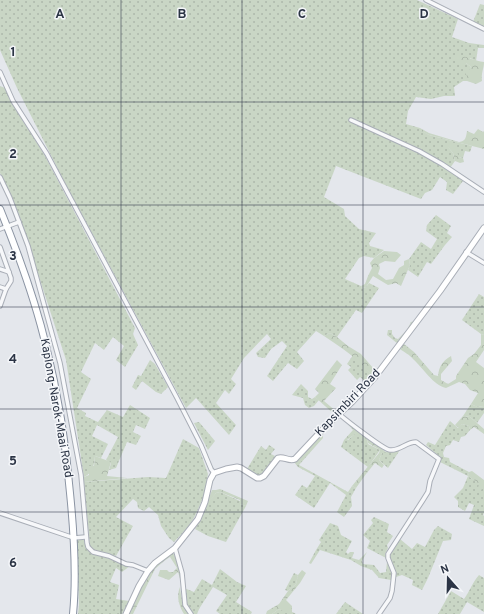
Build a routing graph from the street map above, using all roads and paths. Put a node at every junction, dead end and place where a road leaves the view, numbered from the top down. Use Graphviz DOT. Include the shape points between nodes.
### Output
graph roads {
  1 [pos="426,0"];
  2 [pos="484,29"];
  3 [pos="0,72"];
  4 [pos="351,120"];
  5 [pos="0,177"];
  6 [pos="484,192"];
  7 [pos="0,208"];
  8 [pos="19,222"];
  9 [pos="7,226"];
  10 [pos="484,228"];
  11 [pos="0,229"];
  12 [pos="0,247"];
  13 [pos="466,252"];
  14 [pos="484,263"];
  15 [pos="0,269"];
  16 [pos="9,272"];
  17 [pos="0,287"];
  18 [pos="6,289"];
  19 [pos="41,293"];
  20 [pos="32,296"];
  21 [pos="0,306"];
  22 [pos="69,410"];
  23 [pos="59,412"];
  24 [pos="338,414"];
  25 [pos="214,473"];
  26 [pos="0,513"];
  27 [pos="85,536"];
  28 [pos="74,538"];
  29 [pos="175,548"];
  30 [pos="148,571"];
  31 [pos="73,614"];
  32 [pos="126,614"];
  33 [pos="191,614"];
  34 [pos="379,614"];
  1 -- 2 [label="street"];
  3 -- 25 [label="street" via="13,101 47,154 177,398"];
  4 -- 6 [label="street" via="419,151"];
  5 -- 8 [label="street"];
  7 -- 9 [label="highway, Kaplong-Narok-Maai Road"];
  8 -- 9 [label="street"];
  8 -- 19 [label="street"];
  9 -- 11 [label="street"];
  9 -- 20 [label="highway, Kaplong-Narok-Maai Road"];
  10 -- 13 [label="street, Kapsimbiri Road"];
  12 -- 16 [label="street"];
  13 -- 14 [label="street"];
  13 -- 24 [label="street, Kapsimbiri Road" via="375,377"];
  15 -- 16 [label="street"];
  16 -- 18 [label="street" via="11,281"];
  17 -- 18 [label="street"];
  18 -- 21 [label="street"];
  19 -- 20 [label="street"];
  19 -- 22 [label="street" via="60,362"];
  20 -- 23 [label="highway, Kaplong-Narok-Maai Road" via="46,347"];
  22 -- 23 [label="street"];
  22 -- 27 [label="street" via="81,475"];
  23 -- 28 [label="highway, Kaplong-Narok-Maai Road" via="68,466"];
  24 -- 25 [label="street, Kapsimbiri Road" via="295,459 278,458 262,477 257,478 236,467"];
  24 -- 34 [label="street" via="386,450 398,449 416,442 439,459 424,500 388,554 394,573 392,591"];
  25 -- 29 [label="street" via="198,519"];
  26 -- 28 [label="street"];
  27 -- 28 [label="street"];
  27 -- 30 [label="street" via="88,547 93,552"];
  28 -- 31 [label="highway, Kaplong-Narok-Maai Road"];
  29 -- 30 [label="street"];
  29 -- 33 [label="street" via="182,573 185,605"];
  30 -- 32 [label="street"];
}
